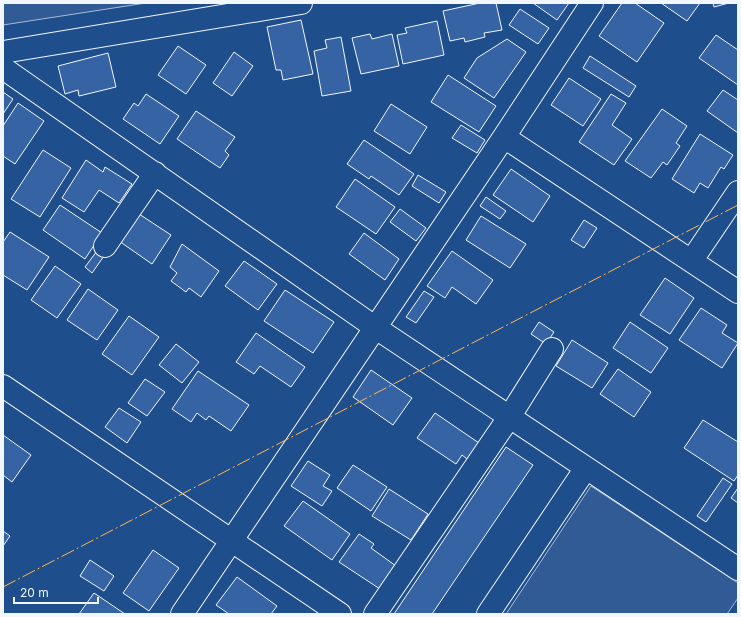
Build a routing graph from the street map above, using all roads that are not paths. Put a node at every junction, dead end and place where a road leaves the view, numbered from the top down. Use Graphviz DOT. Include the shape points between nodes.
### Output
graph roads {
  1 [pos="300,3"];
  2 [pos="592,3"];
  3 [pos="3,52"];
  4 [pos="3,68"];
  5 [pos="504,137"];
  6 [pos="155,173"];
  7 [pos="738,192"];
  8 [pos="105,246"];
  9 [pos="692,260"];
  10 [pos="738,292"];
  11 [pos="376,328"];
  12 [pos="552,349"];
  13 [pos="3,386"];
  14 [pos="510,416"];
  15 [pos="586,468"];
  16 [pos="231,542"];
  17 [pos="738,569"];
  18 [pos="182,614"];
  19 [pos="340,614"];
  20 [pos="375,614"];
  21 [pos="488,614"];
  1 -- 3 [label="street"];
  2 -- 5 [label="street"];
  4 -- 6 [label="street"];
  5 -- 9 [label="street"];
  5 -- 11 [label="street"];
  6 -- 8 [label="street"];
  6 -- 11 [label="street"];
  7 -- 9 [label="street"];
  9 -- 10 [label="street"];
  11 -- 14 [label="street"];
  11 -- 16 [label="street"];
  12 -- 14 [label="street"];
  13 -- 16 [label="street"];
  14 -- 15 [label="street"];
  14 -- 20 [label="street"];
  15 -- 17 [label="street"];
  15 -- 21 [label="street"];
  16 -- 18 [label="street"];
  16 -- 19 [label="street"];
}
